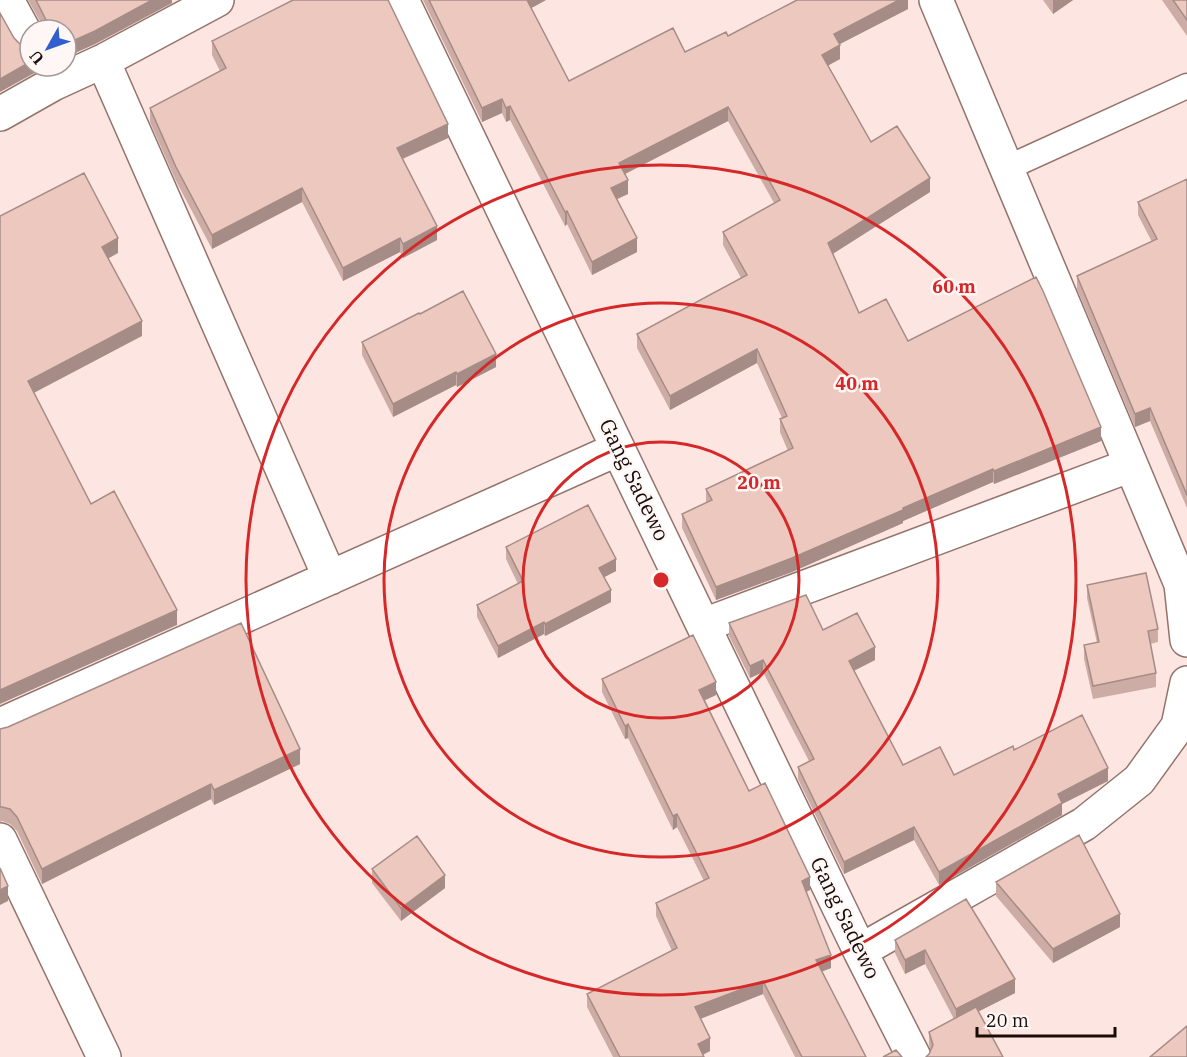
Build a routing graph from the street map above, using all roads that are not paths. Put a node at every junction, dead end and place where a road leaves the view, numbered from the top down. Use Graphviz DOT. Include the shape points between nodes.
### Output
graph roads {
  1 [pos="7,0"];
  2 [pos="217,0"];
  3 [pos="402,0"];
  4 [pos="936,0"];
  5 [pos="18,20"];
  6 [pos="103,61"];
  7 [pos="78,67"];
  8 [pos="44,78"];
  9 [pos="1187,86"];
  10 [pos="0,114"];
  11 [pos="1007,168"];
  12 [pos="618,449"];
  13 [pos="1131,465"];
  14 [pos="1175,540"];
  15 [pos="330,578"];
  16 [pos="704,625"];
  17 [pos="1187,640"];
  18 [pos="1187,684"];
  19 [pos="0,725"];
  20 [pos="0,840"];
  21 [pos="860,951"];
  22 [pos="105,1057"];
  23 [pos="914,1057"];
  1 -- 5 [label="street"];
  2 -- 6 [label="street"];
  3 -- 12 [label="street, Gang Sadewo"];
  4 -- 11 [label="street"];
  6 -- 7 [label="street"];
  6 -- 15 [label="street"];
  8 -- 10 [label="street"];
  9 -- 11 [label="lane"];
  11 -- 13 [label="street"];
  12 -- 15 [label="street"];
  12 -- 16 [label="street, Gang Sadewo"];
  13 -- 14 [label="street"];
  13 -- 16 [label="street"];
  14 -- 17 [label="street"];
  15 -- 19 [label="street"];
  16 -- 21 [label="street, Gang Sadewo"];
  18 -- 21 [label="street" via="1178,726 1139,780 1084,824"];
  20 -- 22 [label="street"];
  21 -- 23 [label="street, Gang Sadewo"];
}
